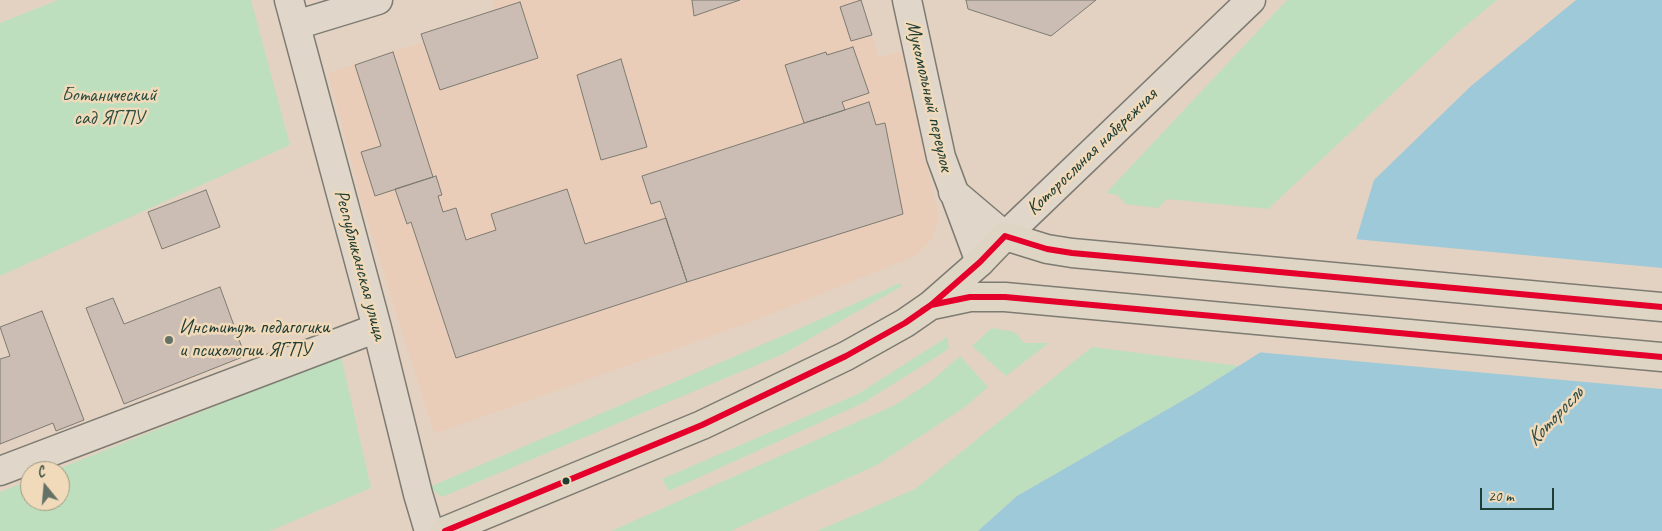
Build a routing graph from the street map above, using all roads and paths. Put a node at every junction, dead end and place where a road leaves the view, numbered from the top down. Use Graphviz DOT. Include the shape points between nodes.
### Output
graph roads {
  1 [pos="378,0"];
  2 [pos="907,0"];
  3 [pos="1251,0"];
  4 [pos="292,13"];
  5 [pos="953,192"];
  6 [pos="1005,236"];
  7 [pos="980,262"];
  8 [pos="1005,297"];
  9 [pos="931,305"];
  10 [pos="1662,307"];
  11 [pos="377,328"];
  12 [pos="1662,357"];
  13 [pos="0,471"];
  14 [pos="429,531"];
  15 [pos="445,531"];
  1 -- 4 [label="street"];
  2 -- 5 [label="street, Мукомольный переулок" via="941,158"];
  3 -- 6 [label="street, Которосльная набережная"];
  4 -- 11 [label="street, Республиканская улица"];
  5 -- 6 [label="street, Мукомольный переулок"];
  5 -- 7 [label="street, Мукомольный переулок"];
  6 -- 7 [label="main road, Которосльная набережная"];
  6 -- 10 [label="main road" via="1072,253"];
  7 -- 8 [label="main road"];
  7 -- 9 [label="main road, Которосльная набережная"];
  8 -- 9 [label="main road" via="970,297"];
  8 -- 12 [label="main road"];
  9 -- 15 [label="main road, Которосльная набережная" via="846,356 702,425"];
  11 -- 13 [label="street"];
  11 -- 14 [label="street, Республиканская улица"];
}
